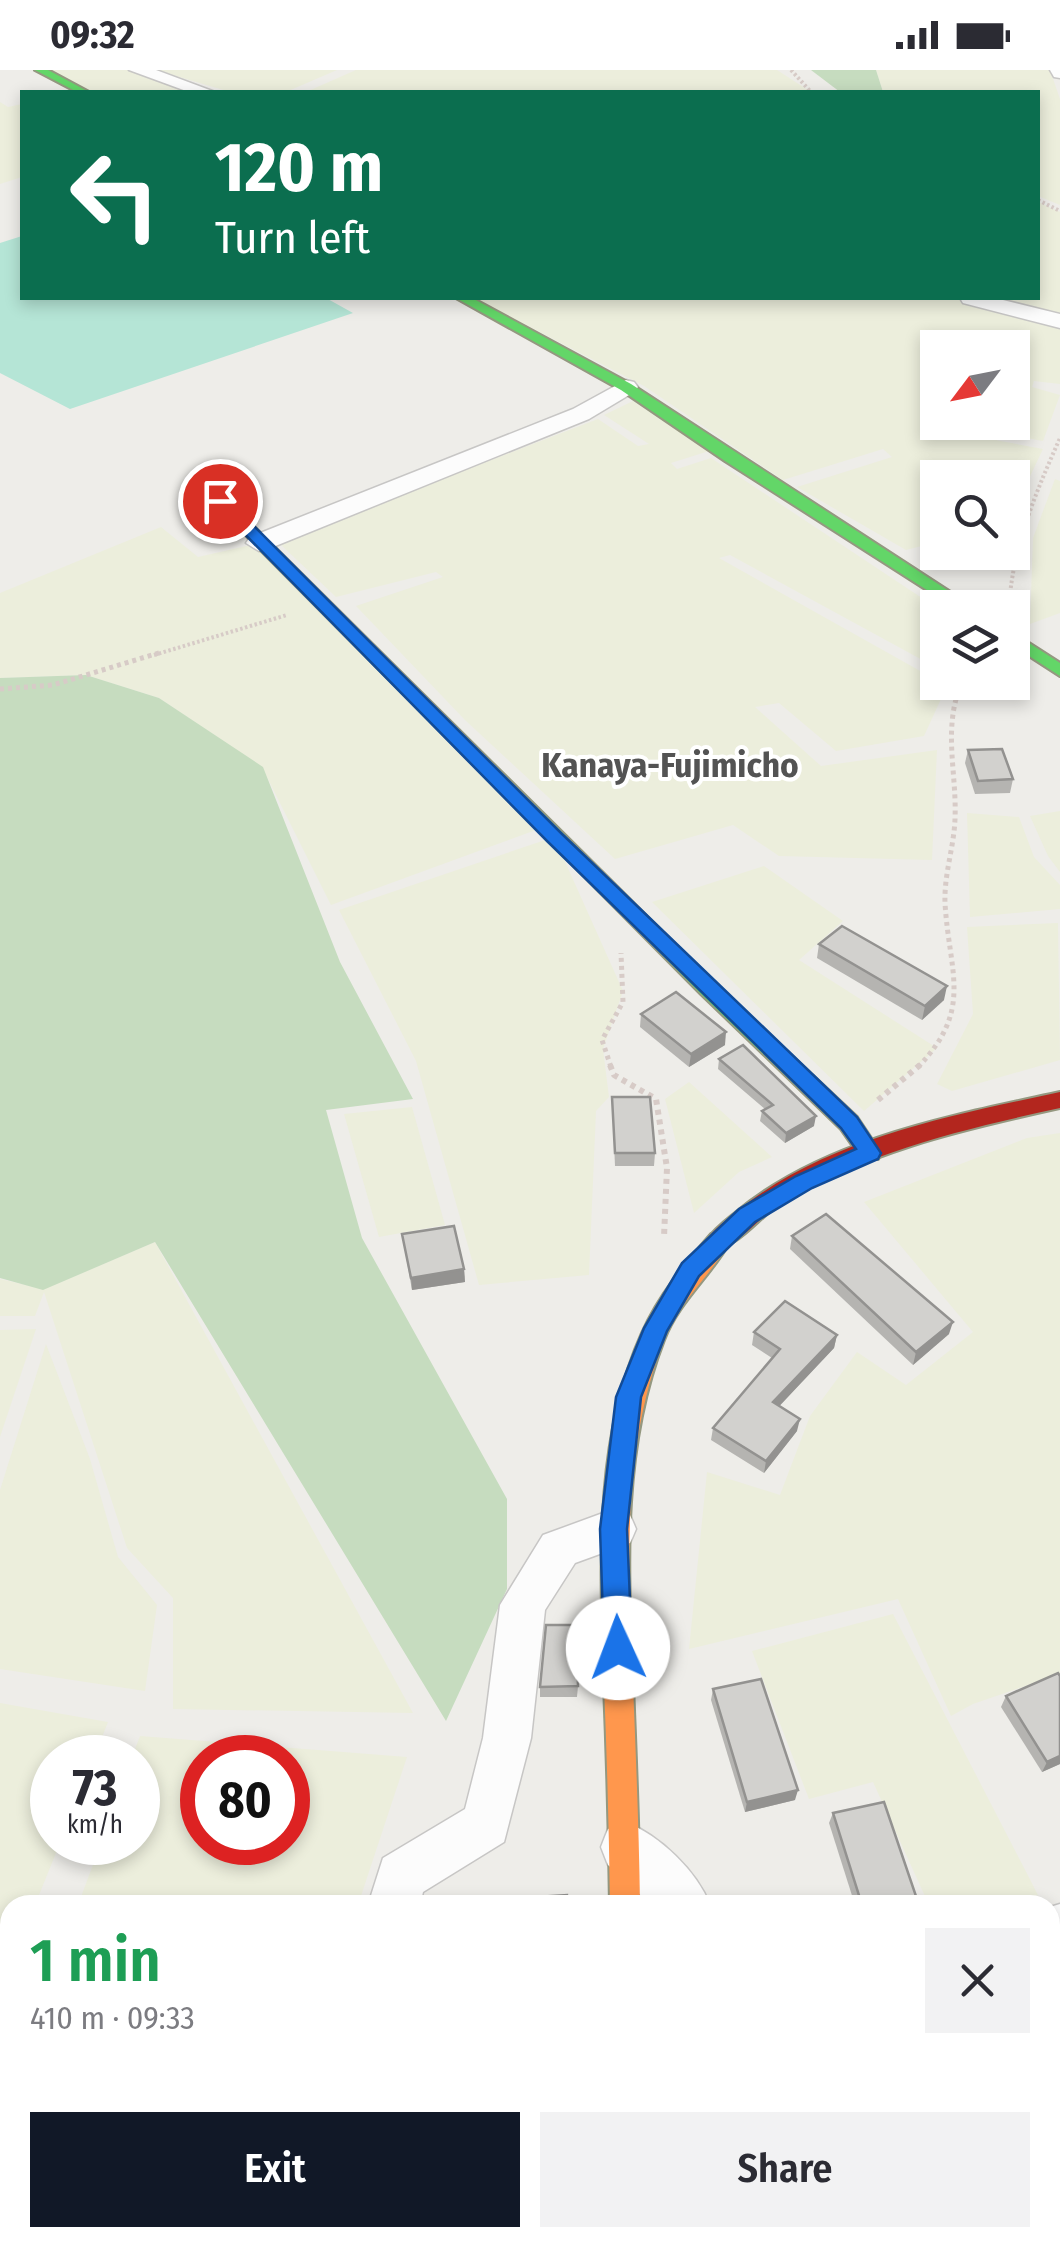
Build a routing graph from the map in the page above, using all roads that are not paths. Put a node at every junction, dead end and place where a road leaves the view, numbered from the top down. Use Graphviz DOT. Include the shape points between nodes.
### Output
graph roads {
  1 [pos="40,70"];
  2 [pos="138,70"];
  3 [pos="80,90"];
  4 [pos="200,90"];
  5 [pos="467,300"];
  6 [pos="979,300"];
  7 [pos="1060,321"];
  8 [pos="626,387"];
  9 [pos="220,501"];
  10 [pos="259,543"];
  11 [pos="939,590"];
  12 [pos="1030,650"];
  13 [pos="1060,672"];
  14 [pos="1060,1100"];
  15 [pos="870,1153"];
  16 [pos="614,1529"];
  17 [pos="624,1846"];
  18 [pos="396,1895"];
  19 [pos="625,1895"];
  20 [pos="678,1895"];
  1 -- 3 [label="main road"];
  2 -- 4 [label="street"];
  5 -- 8 [label="main road"];
  6 -- 7 [label="street"];
  8 -- 10 [label="street" via="581,414"];
  8 -- 11 [label="main road"];
  9 -- 10 [label="main road"];
  10 -- 15 [label="main road" via="849,1122"];
  12 -- 13 [label="main road"];
  14 -- 15 [label="main road"];
  15 -- 16 [label="main road" via="747,1216 691,1270 656,1328 629,1397"];
  16 -- 17 [label="main road"];
  16 -- 18 [label="street" via="559,1550 523,1605 507,1738 486,1824 401,1876"];
  17 -- 19 [label="main road"];
  17 -- 20 [label="street"];
}
